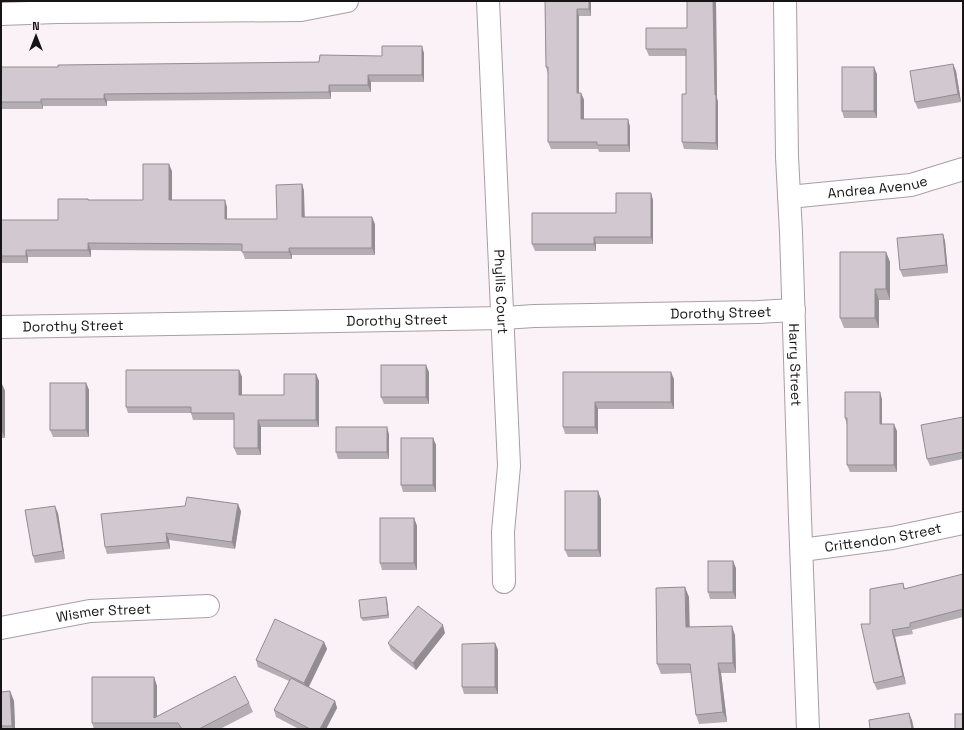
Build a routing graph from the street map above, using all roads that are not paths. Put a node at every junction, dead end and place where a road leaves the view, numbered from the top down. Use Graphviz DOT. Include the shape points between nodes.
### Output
graph roads {
  1 [pos="347,1"];
  2 [pos="488,1"];
  3 [pos="785,1"];
  4 [pos="24,7"];
  5 [pos="1,14"];
  6 [pos="963,169"];
  7 [pos="789,197"];
  8 [pos="794,310"];
  9 [pos="503,318"];
  10 [pos="1,326"];
  11 [pos="963,523"];
  12 [pos="802,550"];
  13 [pos="504,582"];
  14 [pos="208,606"];
  15 [pos="1,628"];
  16 [pos="808,729"];
  1 -- 4 [label="street" via="301,10"];
  2 -- 9 [label="street, Phyllis Court"];
  3 -- 7 [label="street, Harry Street"];
  4 -- 5 [label="street"];
  6 -- 7 [label="street, Andrea Avenue" via="910,185"];
  7 -- 8 [label="street, Harry Street"];
  8 -- 9 [label="street, Dorothy Street"];
  8 -- 12 [label="street, Harry Street"];
  9 -- 10 [label="street, Dorothy Street"];
  9 -- 13 [label="street, Phyllis Court" via="509,466 503,532"];
  11 -- 12 [label="street, Crittendon Street" via="892,538"];
  12 -- 16 [label="street, Harry Street"];
  14 -- 15 [label="street, Wismer Street" via="90,611"];
}
